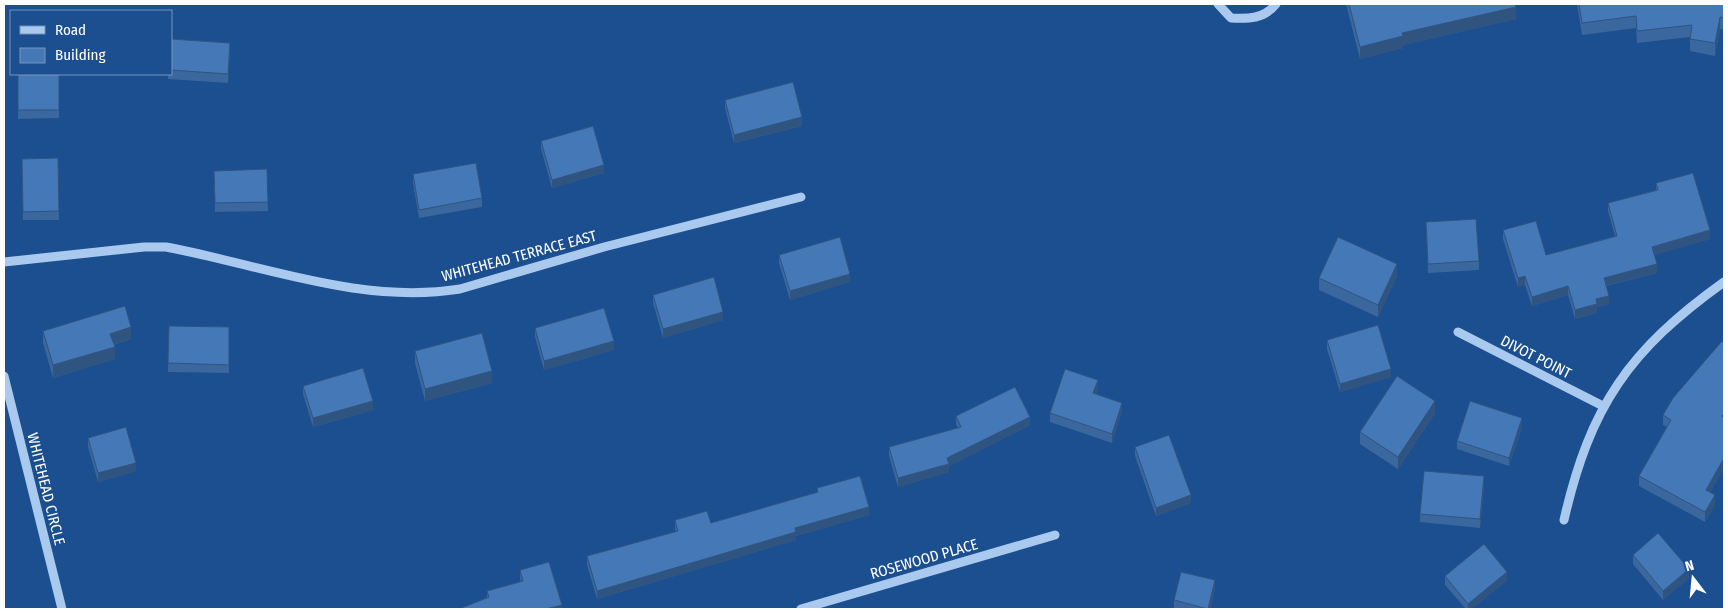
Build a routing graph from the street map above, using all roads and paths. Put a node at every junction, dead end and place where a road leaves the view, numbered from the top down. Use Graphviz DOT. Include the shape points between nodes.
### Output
graph roads {
  1 [pos="1218,4"];
  2 [pos="1276,4"];
  3 [pos="801,197"];
  4 [pos="4,262"];
  5 [pos="1724,282"];
  6 [pos="1458,332"];
  7 [pos="4,376"];
  8 [pos="1603,406"];
  9 [pos="1564,520"];
  10 [pos="1055,535"];
  11 [pos="62,609"];
  12 [pos="801,609"];
  1 -- 2 [label="street" via="1230,18 1249,19 1269,13"];
  3 -- 4 [label="street, WHITEHEAD TERRACE EAST" via="436,293 332,284 166,247"];
  5 -- 8 [label="street" via="1686,310 1644,350"];
  6 -- 8 [label="street, DIVOT POINT"];
  7 -- 11 [label="street, WHITEHEAD CIRCLE"];
  8 -- 9 [label="street" via="1572,483"];
  10 -- 12 [label="street, ROSEWOOD PLACE"];
}
